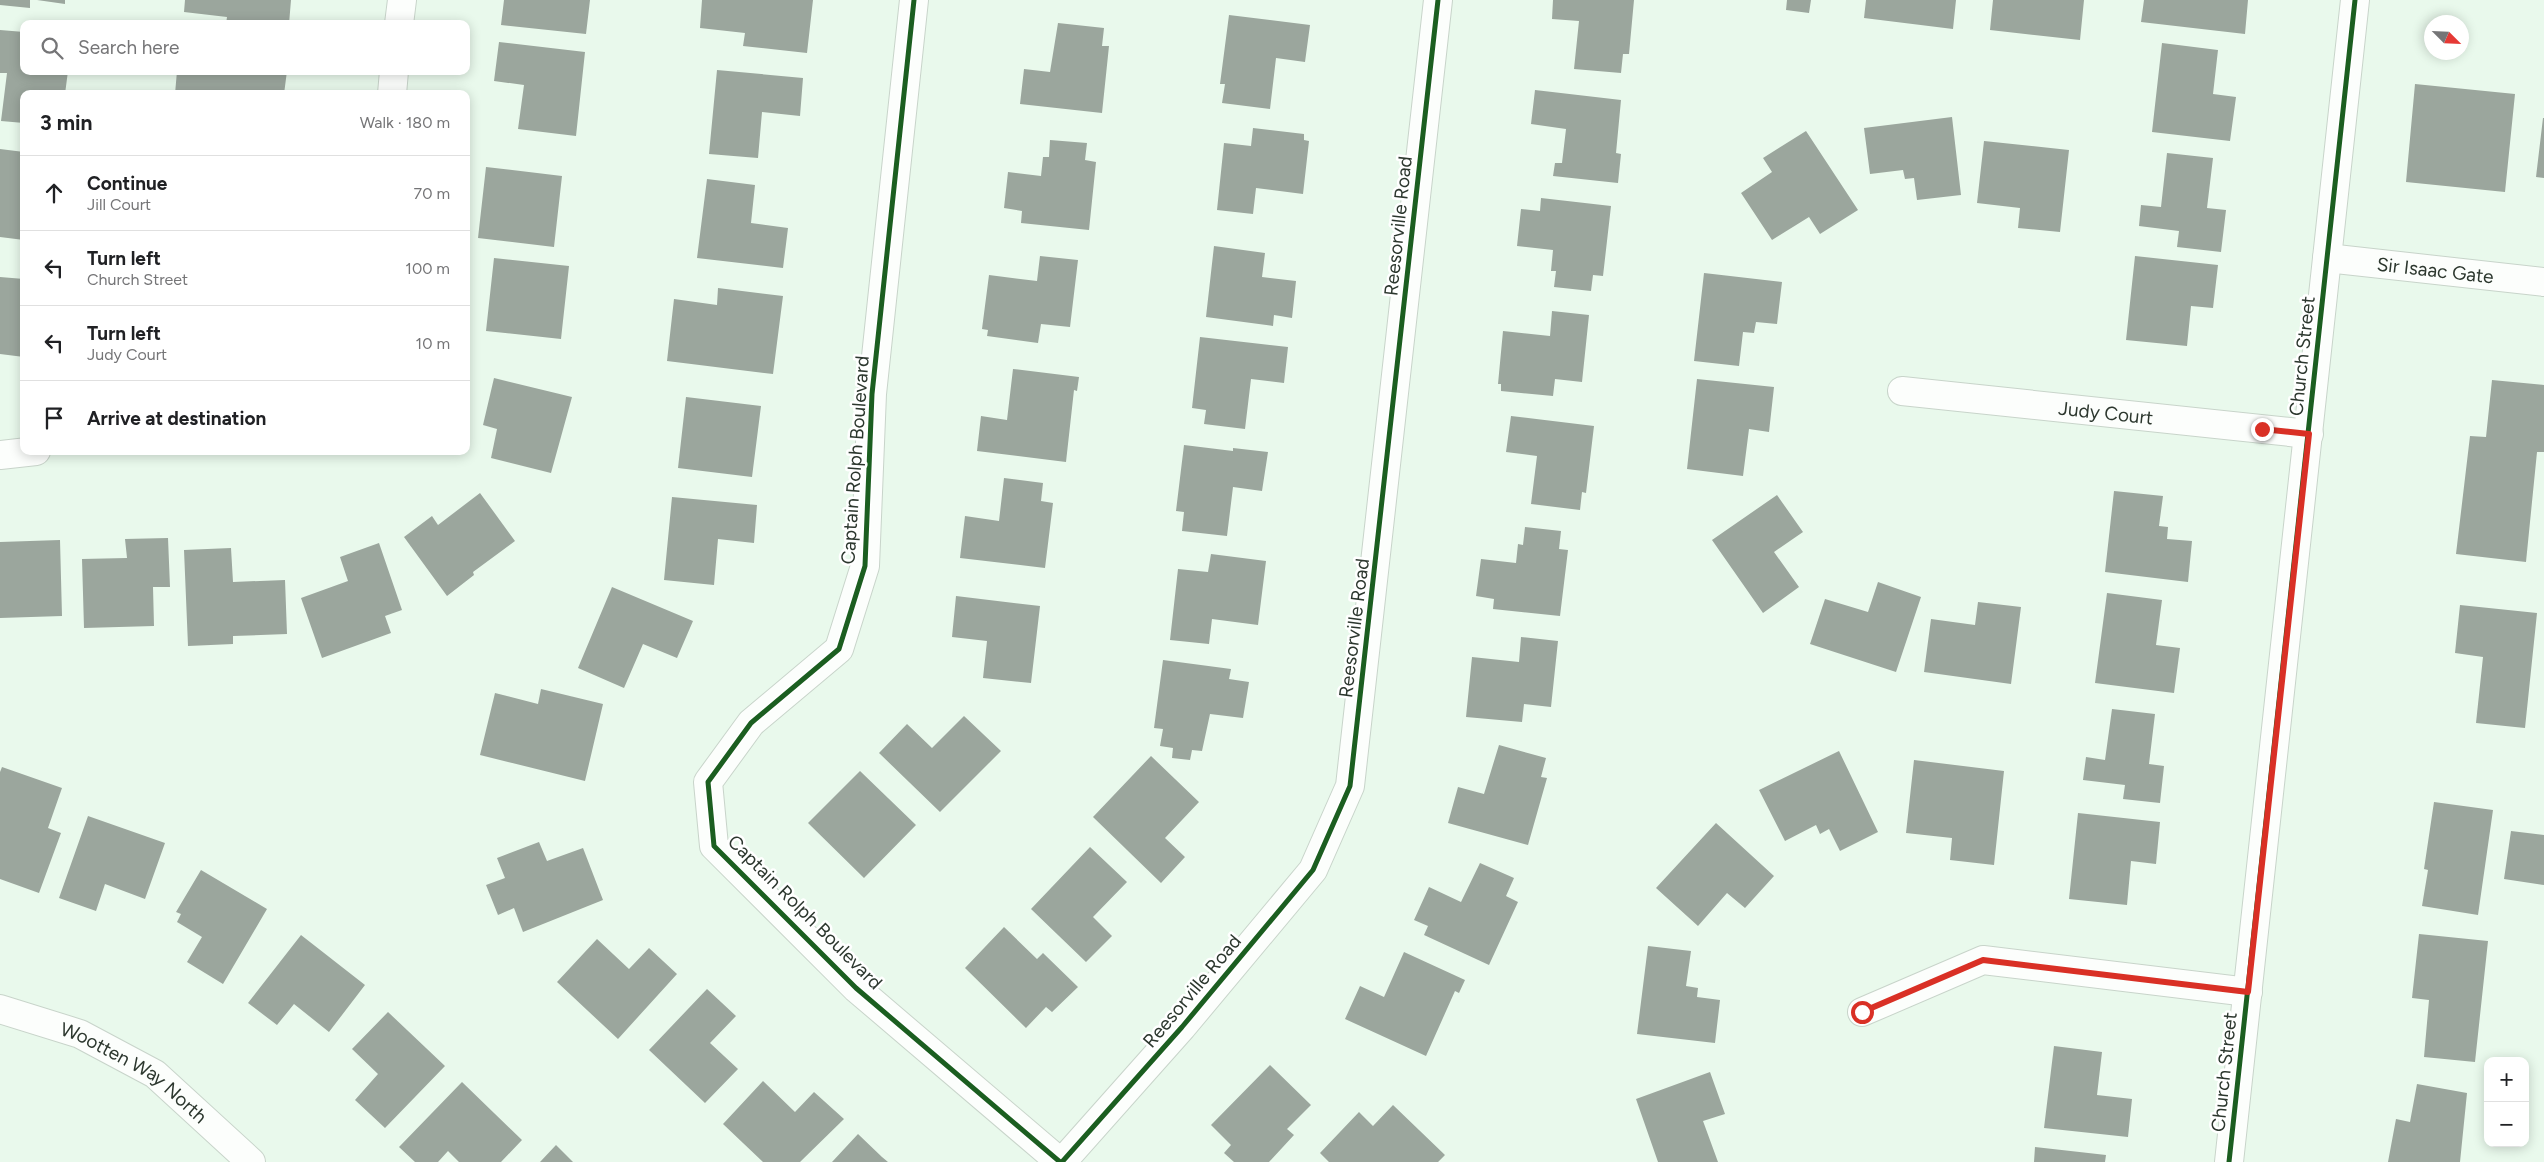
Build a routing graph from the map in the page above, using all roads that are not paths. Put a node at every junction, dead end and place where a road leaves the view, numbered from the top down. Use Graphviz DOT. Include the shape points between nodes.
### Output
graph roads {
  1 [pos="402,0"];
  2 [pos="914,0"];
  3 [pos="1438,0"];
  4 [pos="2355,0"];
  5 [pos="400,20"];
  6 [pos="394,75"];
  7 [pos="392,90"];
  8 [pos="2327,258"];
  9 [pos="2544,282"];
  10 [pos="1902,391"];
  11 [pos="2309,434"];
  12 [pos="20,453"];
  13 [pos="0,455"];
  14 [pos="2248,992"];
  15 [pos="0,1009"];
  16 [pos="1862,1012"];
  17 [pos="251,1162"];
  18 [pos="1061,1162"];
  19 [pos="2229,1162"];
  1 -- 5 [label="street"];
  2 -- 18 [label="street, Captain Rolph Boulevard" via="872,394 865,566 839,649 751,722 708,782 714,846 856,988"];
  3 -- 18 [label="street, Reesorville Road" via="1350,786 1313,870 1182,1027"];
  4 -- 8 [label="street, Church Street"];
  6 -- 7 [label="street"];
  8 -- 9 [label="street, Sir Isaac Gate"];
  8 -- 11 [label="street, Church Street"];
  10 -- 11 [label="street, Judy Court"];
  11 -- 14 [label="street, Church Street"];
  12 -- 13 [label="street"];
  14 -- 16 [label="street" via="1983,960"];
  14 -- 19 [label="street, Church Street"];
  15 -- 17 [label="street, Wootten Way North" via="80,1034 155,1074"];
}
